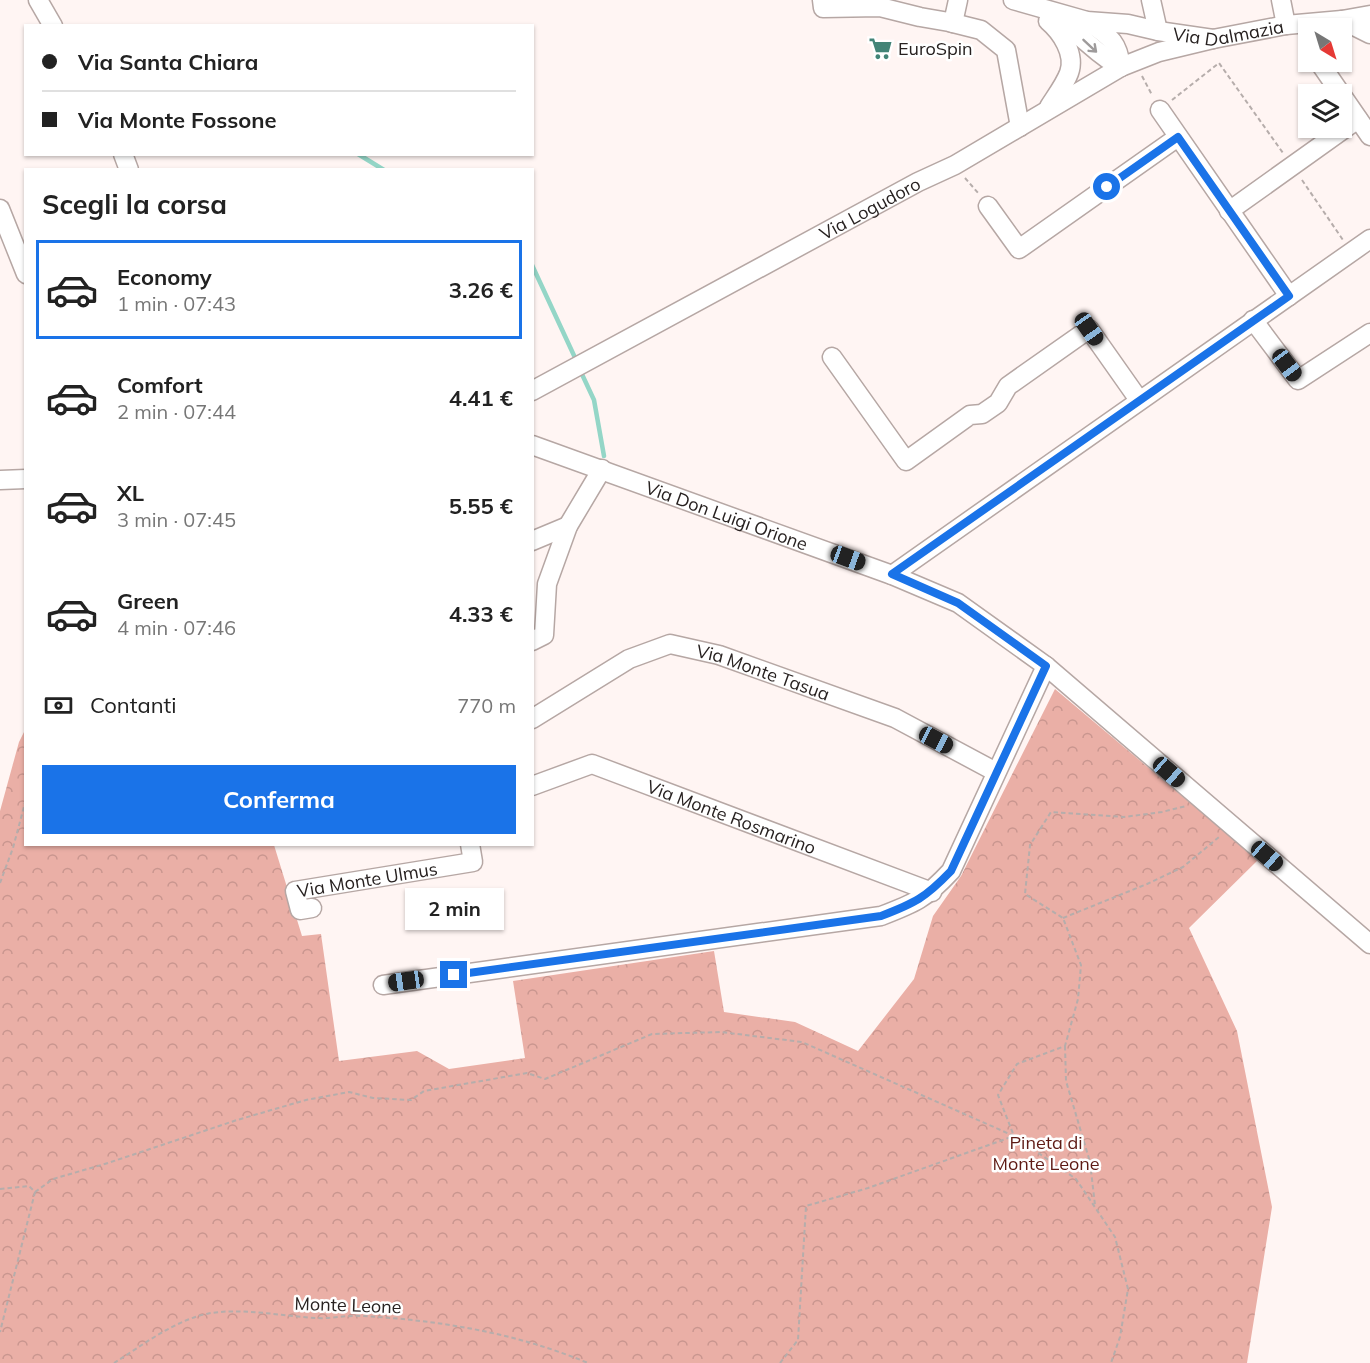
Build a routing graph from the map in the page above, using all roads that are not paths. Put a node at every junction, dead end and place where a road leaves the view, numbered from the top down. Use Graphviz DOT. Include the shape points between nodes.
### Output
graph roads {
  1 [pos="38,0"];
  2 [pos="822,0"];
  3 [pos="958,0"];
  4 [pos="1151,0"];
  5 [pos="1281,0"];
  6 [pos="1019,1"];
  7 [pos="1370,15"];
  8 [pos="1045,17"];
  9 [pos="1352,18"];
  10 [pos="1087,21"];
  11 [pos="953,23"];
  12 [pos="52,24"];
  13 [pos="1298,24"];
  14 [pos="1286,25"];
  15 [pos="1352,25"];
  16 [pos="1158,31"];
  17 [pos="1370,34"];
  18 [pos="1213,39"];
  19 [pos="1128,65"];
  20 [pos="1326,72"];
  21 [pos="1047,110"];
  22 [pos="1160,110"];
  23 [pos="1358,119"];
  24 [pos="1020,127"];
  25 [pos="1370,136"];
  26 [pos="1178,137"];
  27 [pos="988,206"];
  28 [pos="0,209"];
  29 [pos="1229,211"];
  30 [pos="1370,239"];
  31 [pos="24,269"];
  32 [pos="1289,296"];
  33 [pos="1253,320"];
  34 [pos="1370,333"];
  35 [pos="832,357"];
  36 [pos="534,390"];
  37 [pos="1139,400"];
  38 [pos="534,446"];
  39 [pos="602,469"];
  40 [pos="24,479"];
  41 [pos="0,480"];
  42 [pos="568,526"];
  43 [pos="534,540"];
  44 [pos="892,574"];
  45 [pos="534,640"];
  46 [pos="1046,666"];
  47 [pos="534,718"];
  48 [pos="996,772"];
  49 [pos="534,785"];
  50 [pos="472,854"];
  51 [pos="932,892"];
  52 [pos="312,908"];
  53 [pos="1370,944"];
  54 [pos="383,985"];
  1 -- 12 [label="street"];
  2 -- 11 [label="street" via="823,8 880,7"];
  3 -- 11 [label="street"];
  4 -- 16 [label="street"];
  5 -- 14 [label="street"];
  6 -- 8 [label="street, Via Dalmazia"];
  6 -- 10 [label="street, Via Dalmazia"];
  7 -- 9 [label="street, Via Dalmazia"];
  8 -- 19 [label="street, Via Dalmazia, one-way" via="1067,25 1104,58"];
  8 -- 21 [label="street, Via Dalmazia" via="1058,30 1070,56 1070,71"];
  10 -- 16 [label="street, Via Dalmazia"];
  10 -- 19 [label="street, Via Dalmazia" via="1114,43"];
  11 -- 24 [label="street" via="981,30 1006,50"];
  13 -- 14 [label="street, Via Dalmazia"];
  14 -- 18 [label="street, Via Dalmazia"];
  15 -- 17 [label="street"];
  16 -- 18 [label="street, Via Dalmazia"];
  18 -- 19 [label="street, Via Logudoro" via="1159,52"];
  19 -- 21 [label="street, Via Logudoro"];
  20 -- 23 [label="street"];
  21 -- 24 [label="street, Via Logudoro"];
  22 -- 26 [label="street"];
  23 -- 25 [label="street"];
  23 -- 29 [label="street"];
  24 -- 36 [label="street, Via Logudoro"];
  26 -- 27 [label="street" via="1019,249"];
  26 -- 29 [label="street"];
  28 -- 31 [label="street"];
  29 -- 32 [label="street"];
  30 -- 32 [label="street"];
  32 -- 33 [label="street"];
  33 -- 34 [label="street" via="1298,380"];
  33 -- 37 [label="street"];
  35 -- 37 [label="street" via="906,461 970,415 982,414 999,403 1008,386 1089,329"];
  37 -- 44 [label="street"];
  38 -- 39 [label="street, Via Don Luigi Orione"];
  39 -- 42 [label="street"];
  39 -- 44 [label="street, Via Don Luigi Orione"];
  40 -- 41 [label="street"];
  42 -- 43 [label="street"];
  42 -- 45 [label="street" via="548,584 544,635"];
  44 -- 46 [label="street, Via Don Luigi Orione" via="958,603"];
  46 -- 48 [label="street"];
  46 -- 53 [label="street, Via Don Luigi Orione"];
  47 -- 48 [label="street, Via Monte Tasua" via="629,659 670,644 719,655 895,718"];
  48 -- 51 [label="street" via="951,871"];
  49 -- 51 [label="street, Via Monte Rosmarino" via="592,764"];
  50 -- 52 [label="street, Via Monte Ulmus" via="295,891 300,910"];
  51 -- 54 [label="street" via="881,916"];
}
